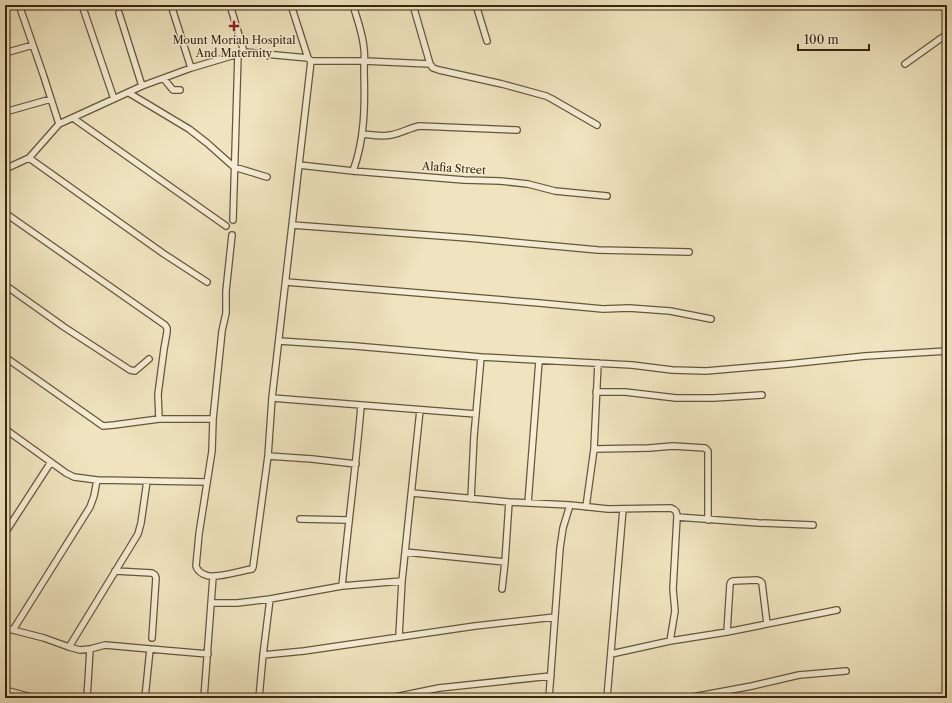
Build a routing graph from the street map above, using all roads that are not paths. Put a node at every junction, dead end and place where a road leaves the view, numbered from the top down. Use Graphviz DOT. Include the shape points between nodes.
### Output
graph roads {
  1 [pos="19,5"];
  2 [pos="82,5"];
  3 [pos="171,5"];
  4 [pos="230,5"];
  5 [pos="291,5"];
  6 [pos="353,5"];
  7 [pos="413,5"];
  8 [pos="476,5"];
  9 [pos="119,13"];
  10 [pos="947,34"];
  11 [pos="487,41"];
  12 [pos="33,45"];
  13 [pos="244,52"];
  14 [pos="5,53"];
  15 [pos="238,54"];
  16 [pos="309,60"];
  17 [pos="364,61"];
  18 [pos="430,64"];
  19 [pos="905,64"];
  20 [pos="191,68"];
  21 [pos="164,79"];
  22 [pos="142,86"];
  23 [pos="180,90"];
  24 [pos="129,92"];
  25 [pos="51,99"];
  26 [pos="114,99"];
  27 [pos="5,112"];
  28 [pos="73,118"];
  29 [pos="59,124"];
  30 [pos="597,125"];
  31 [pos="517,130"];
  32 [pos="362,134"];
  33 [pos="29,158"];
  34 [pos="299,165"];
  35 [pos="234,167"];
  36 [pos="5,169"];
  37 [pos="353,170"];
  38 [pos="267,177"];
  39 [pos="607,196"];
  40 [pos="5,214"];
  41 [pos="232,220"];
  42 [pos="292,225"];
  43 [pos="226,226"];
  44 [pos="232,235"];
  45 [pos="690,252"];
  46 [pos="207,282"];
  47 [pos="286,282"];
  48 [pos="5,285"];
  49 [pos="711,319"];
  50 [pos="279,341"];
  51 [pos="947,351"];
  52 [pos="5,357"];
  53 [pos="481,357"];
  54 [pos="149,359"];
  55 [pos="539,361"];
  56 [pos="598,363"];
  57 [pos="596,392"];
  58 [pos="762,395"];
  59 [pos="272,398"];
  60 [pos="361,406"];
  61 [pos="420,410"];
  62 [pos="476,414"];
  63 [pos="159,419"];
  64 [pos="213,419"];
  65 [pos="5,429"];
  66 [pos="594,449"];
  67 [pos="268,456"];
  68 [pos="51,462"];
  69 [pos="356,464"];
  70 [pos="97,480"];
  71 [pos="147,481"];
  72 [pos="207,482"];
  73 [pos="412,493"];
  74 [pos="471,498"];
  75 [pos="509,502"];
  76 [pos="528,503"];
  77 [pos="570,505"];
  78 [pos="586,506"];
  79 [pos="623,509"];
  80 [pos="677,517"];
  81 [pos="300,519"];
  82 [pos="348,520"];
  83 [pos="708,520"];
  84 [pos="814,525"];
  85 [pos="5,533"];
  86 [pos="405,552"];
  87 [pos="505,562"];
  88 [pos="115,571"];
  89 [pos="213,577"];
  90 [pos="402,581"];
  91 [pos="342,586"];
  92 [pos="502,589"];
  93 [pos="270,599"];
  94 [pos="212,602"];
  95 [pos="837,610"];
  96 [pos="555,617"];
  97 [pos="767,624"];
  98 [pos="5,628"];
  99 [pos="13,630"];
  100 [pos="727,632"];
  101 [pos="399,636"];
  102 [pos="152,638"];
  103 [pos="670,641"];
  104 [pos="69,647"];
  105 [pos="90,649"];
  106 [pos="150,649"];
  107 [pos="208,654"];
  108 [pos="611,654"];
  109 [pos="263,655"];
  110 [pos="846,670"];
  111 [pos="551,676"];
  112 [pos="5,690"];
  113 [pos="402,697"];
  114 [pos="35,698"];
  115 [pos="87,698"];
  116 [pos="145,698"];
  117 [pos="204,698"];
  118 [pos="259,698"];
  119 [pos="390,698"];
  120 [pos="549,698"];
  121 [pos="607,698"];
  122 [pos="687,698"];
  1 -- 12 [label="street"];
  2 -- 26 [label="street"];
  3 -- 20 [label="street"];
  4 -- 13 [label="street"];
  5 -- 16 [label="street"];
  6 -- 17 [label="street" via="365,50"];
  7 -- 18 [label="street"];
  8 -- 11 [label="street"];
  9 -- 22 [label="street"];
  10 -- 19 [label="street"];
  12 -- 14 [label="street"];
  12 -- 25 [label="street"];
  13 -- 15 [label="street"];
  13 -- 16 [label="street"];
  15 -- 20 [label="street"];
  15 -- 35 [label="street"];
  16 -- 17 [label="street"];
  16 -- 34 [label="street"];
  17 -- 18 [label="street"];
  17 -- 32 [label="street"];
  18 -- 30 [label="street" via="439,70 546,96"];
  20 -- 21 [label="street"];
  21 -- 22 [label="street"];
  21 -- 23 [label="street" via="173,90"];
  22 -- 24 [label="street"];
  24 -- 26 [label="street"];
  24 -- 35 [label="street" via="189,129"];
  25 -- 27 [label="street"];
  25 -- 29 [label="street"];
  26 -- 28 [label="street"];
  28 -- 29 [label="street"];
  28 -- 43 [label="street"];
  29 -- 33 [label="street"];
  31 -- 32 [label="street" via="420,126 386,136"];
  32 -- 37 [label="street"];
  33 -- 36 [label="street"];
  33 -- 46 [label="street"];
  34 -- 37 [label="street, Alafia Street"];
  34 -- 42 [label="street"];
  35 -- 38 [label="street"];
  35 -- 41 [label="street"];
  37 -- 39 [label="street, Alafia Street" via="528,184 555,191"];
  40 -- 63 [label="street" via="165,325 167,332 158,394"];
  42 -- 45 [label="street" via="598,250"];
  42 -- 47 [label="street"];
  44 -- 64 [label="street" via="226,313"];
  47 -- 49 [label="street" via="603,309 630,308"];
  47 -- 50 [label="street"];
  48 -- 54 [label="street" via="130,370 135,371"];
  50 -- 53 [label="street"];
  50 -- 59 [label="street"];
  51 -- 56 [label="street" via="706,371"];
  52 -- 63 [label="street" via="103,426"];
  53 -- 55 [label="street"];
  53 -- 62 [label="street"];
  55 -- 56 [label="street"];
  55 -- 76 [label="street"];
  56 -- 57 [label="street"];
  57 -- 58 [label="street" via="625,392 676,398"];
  57 -- 66 [label="street"];
  59 -- 60 [label="street"];
  59 -- 67 [label="street"];
  60 -- 61 [label="street"];
  60 -- 69 [label="street"];
  61 -- 62 [label="street"];
  61 -- 73 [label="street"];
  62 -- 74 [label="street"];
  63 -- 64 [label="street"];
  64 -- 72 [label="street" via="212,451"];
  65 -- 68 [label="street"];
  66 -- 78 [label="street"];
  66 -- 83 [label="street" via="673,446 705,448 708,451"];
  67 -- 69 [label="street"];
  67 -- 89 [label="street" via="253,567"];
  68 -- 70 [label="street" via="74,477"];
  68 -- 85 [label="street"];
  69 -- 82 [label="street"];
  70 -- 71 [label="street"];
  70 -- 99 [label="street" via="90,506"];
  71 -- 72 [label="street"];
  71 -- 88 [label="street" via="140,529"];
  72 -- 89 [label="street" via="196,566 200,572"];
  73 -- 74 [label="street"];
  73 -- 86 [label="street"];
  74 -- 75 [label="street"];
  75 -- 76 [label="street"];
  75 -- 87 [label="street"];
  76 -- 77 [label="street"];
  77 -- 78 [label="street"];
  77 -- 96 [label="street" via="563,528"];
  78 -- 79 [label="street"];
  79 -- 80 [label="street" via="671,508 676,510"];
  79 -- 108 [label="street"];
  80 -- 83 [label="street"];
  80 -- 103 [label="street" via="673,589 675,611"];
  81 -- 82 [label="street"];
  82 -- 91 [label="street"];
  83 -- 84 [label="street"];
  86 -- 87 [label="street"];
  86 -- 90 [label="street"];
  87 -- 92 [label="street"];
  88 -- 102 [label="street" via="155,575"];
  88 -- 104 [label="street"];
  89 -- 94 [label="street"];
  90 -- 91 [label="street"];
  90 -- 101 [label="street"];
  91 -- 93 [label="street"];
  93 -- 94 [label="street" via="237,603"];
  93 -- 109 [label="street"];
  94 -- 107 [label="street"];
  95 -- 97 [label="street"];
  96 -- 101 [label="street"];
  96 -- 111 [label="street"];
  97 -- 100 [label="street"];
  97 -- 100 [label="street" via="762,583 757,580 733,581 730,584"];
  98 -- 99 [label="street"];
  99 -- 104 [label="street"];
  100 -- 103 [label="street"];
  101 -- 109 [label="street"];
  103 -- 108 [label="street"];
  104 -- 105 [label="street"];
  105 -- 106 [label="street" via="105,645"];
  105 -- 115 [label="street"];
  106 -- 107 [label="street"];
  106 -- 116 [label="street"];
  107 -- 117 [label="street"];
  108 -- 121 [label="street"];
  109 -- 118 [label="street"];
  110 -- 122 [label="street" via="799,675"];
  111 -- 113 [label="street" via="438,688"];
  111 -- 120 [label="street"];
  112 -- 114 [label="street"];
  113 -- 119 [label="street"];
}
